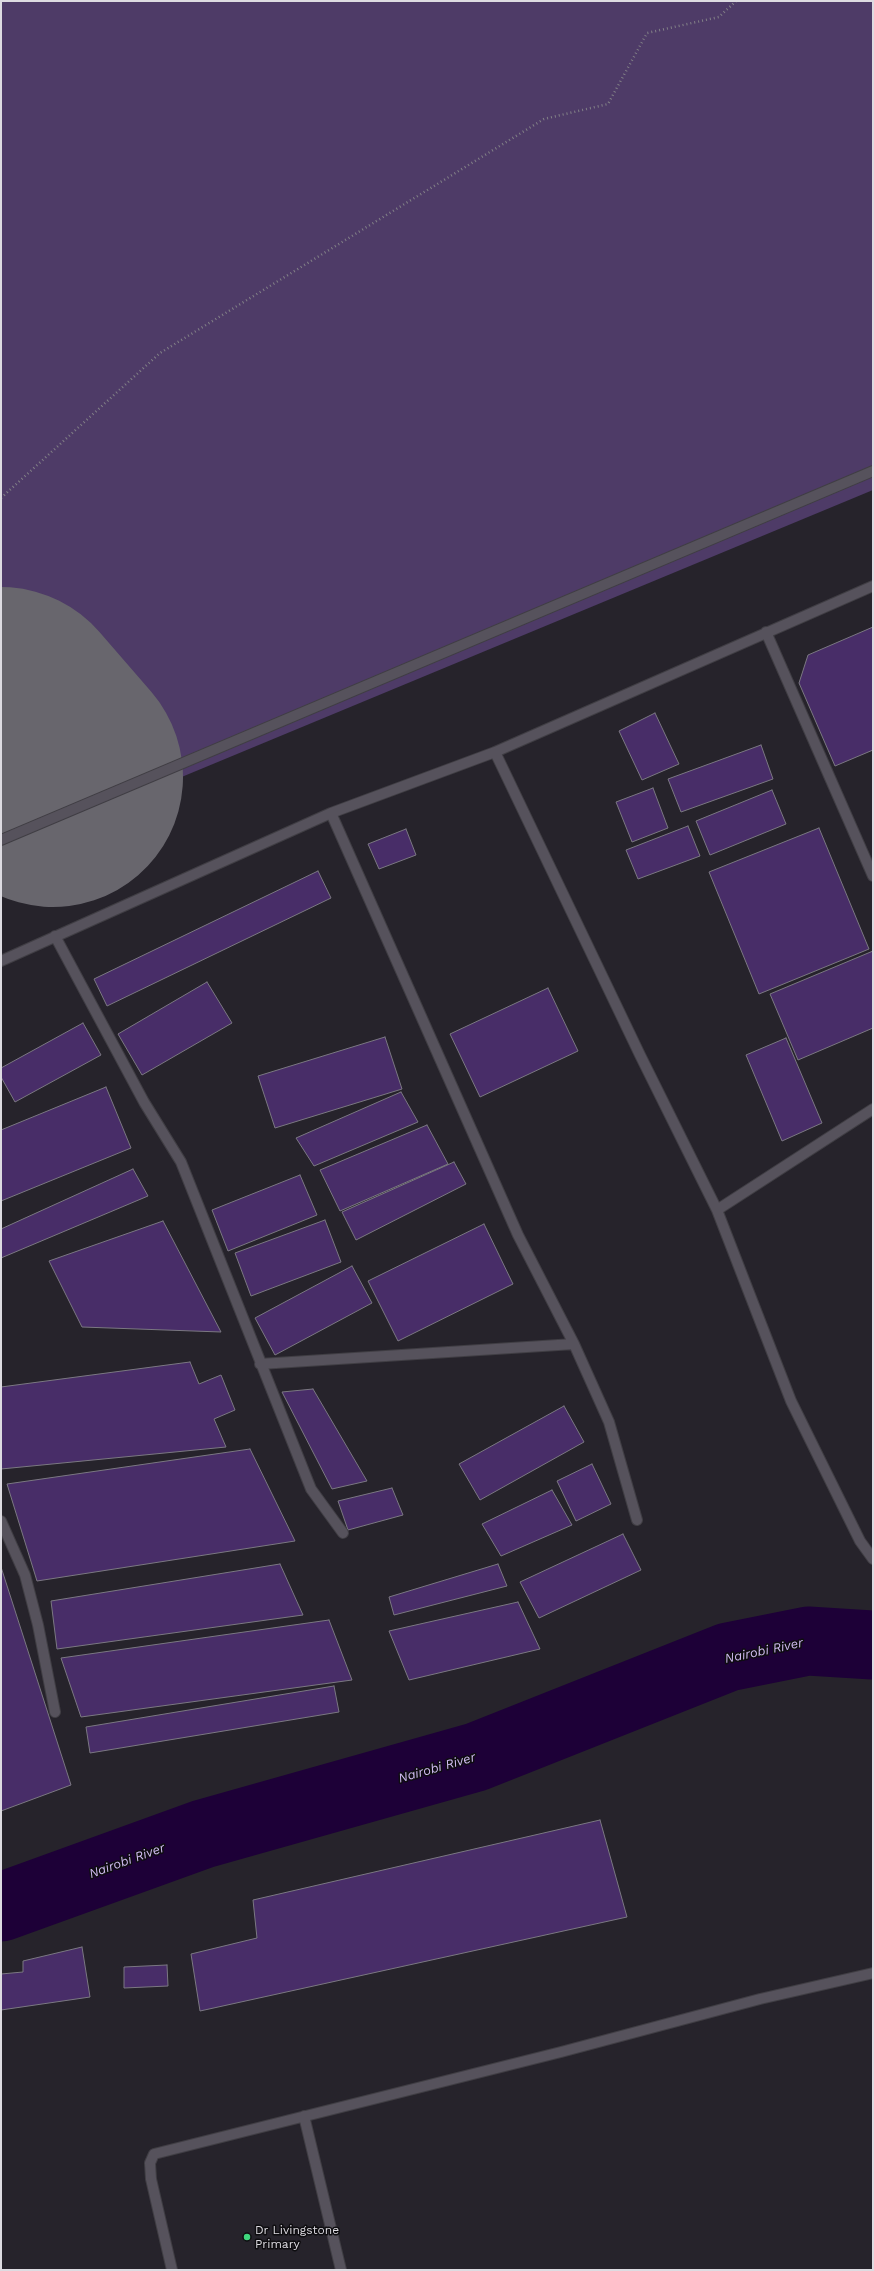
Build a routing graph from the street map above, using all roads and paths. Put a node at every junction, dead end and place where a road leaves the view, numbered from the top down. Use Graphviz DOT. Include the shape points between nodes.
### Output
graph roads {
  1 [pos="736,1"];
  2 [pos="873,471"];
  3 [pos="1,498"];
  4 [pos="873,586"];
  5 [pos="766,632"];
  6 [pos="495,752"];
  7 [pos="331,813"];
  8 [pos="1,840"];
  9 [pos="873,876"];
  10 [pos="55,936"];
  11 [pos="1,961"];
  12 [pos="873,1109"];
  13 [pos="717,1210"];
  14 [pos="574,1344"];
  15 [pos="260,1364"];
  16 [pos="637,1520"];
  17 [pos="1,1521"];
  18 [pos="343,1533"];
  19 [pos="873,1558"];
  20 [pos="55,1712"];
  21 [pos="873,1973"];
  22 [pos="304,2116"];
  23 [pos="172,2270"];
  24 [pos="340,2270"];
  1 -- 3 [label="path" via="720,17 647,33 608,104 544,119 160,353"];
  2 -- 8 [label="street"];
  4 -- 5 [label="street"];
  5 -- 6 [label="street"];
  5 -- 9 [label="street"];
  6 -- 7 [label="street"];
  6 -- 13 [label="street" via="636,1048"];
  7 -- 10 [label="street"];
  7 -- 14 [label="street" via="518,1235"];
  10 -- 11 [label="street"];
  10 -- 15 [label="street" via="144,1102 181,1162"];
  12 -- 13 [label="street"];
  13 -- 19 [label="street" via="792,1401 860,1541"];
  14 -- 15 [label="street"];
  14 -- 16 [label="street" via="609,1422"];
  15 -- 18 [label="street" via="311,1489"];
  17 -- 20 [label="street" via="25,1575"];
  21 -- 22 [label="street" via="760,1998 561,2052"];
  22 -- 23 [label="street" via="154,2154 150,2163 151,2179"];
  22 -- 24 [label="street"];
}
